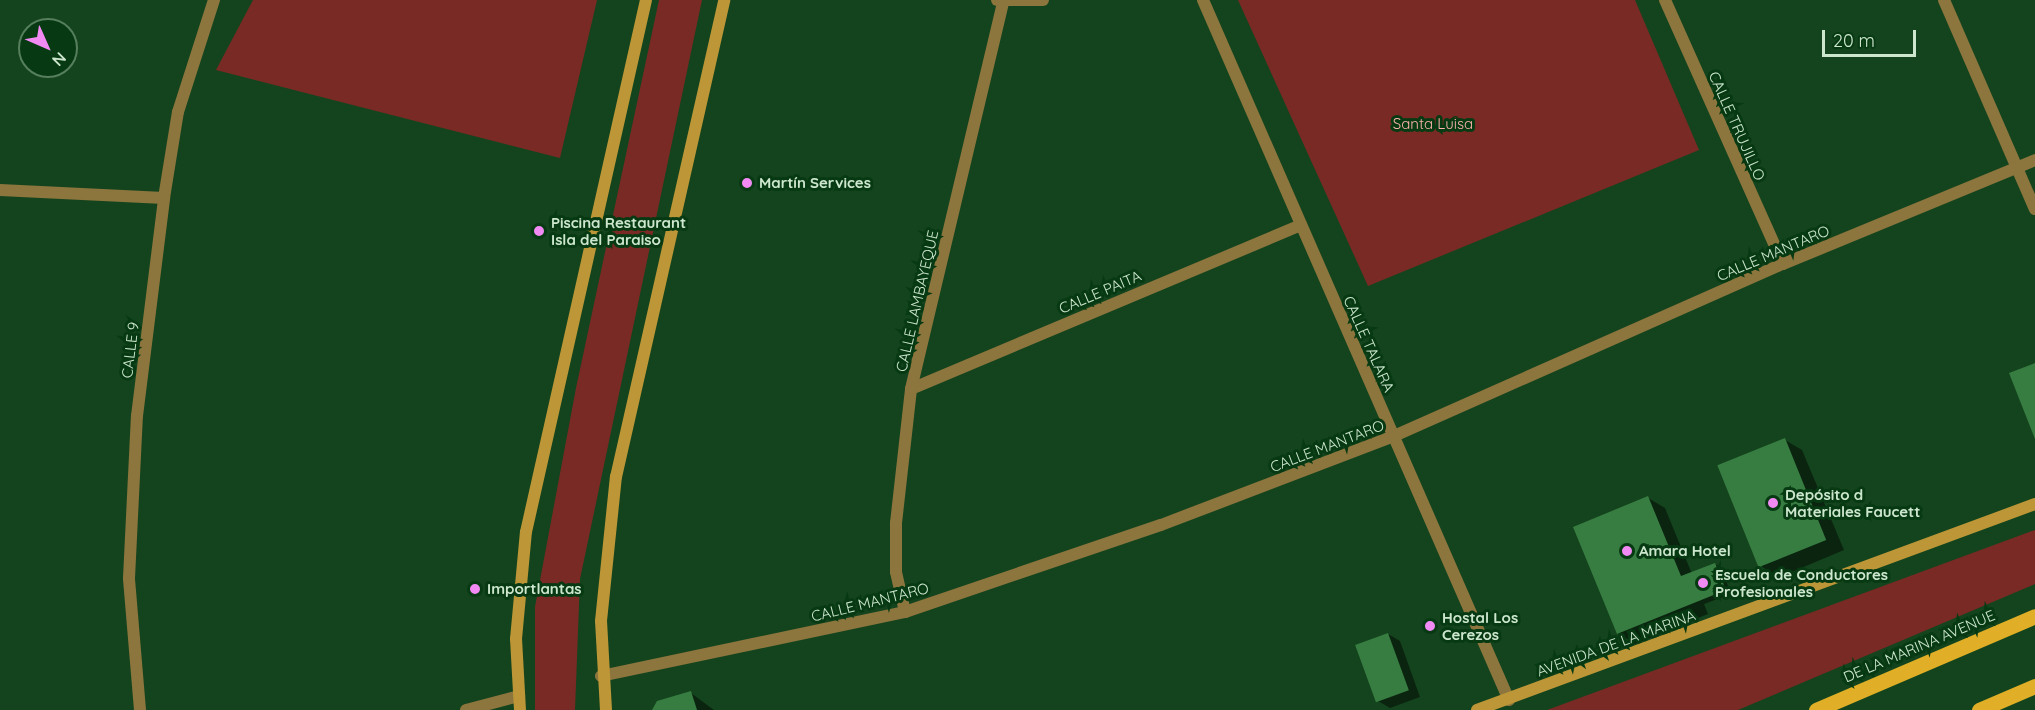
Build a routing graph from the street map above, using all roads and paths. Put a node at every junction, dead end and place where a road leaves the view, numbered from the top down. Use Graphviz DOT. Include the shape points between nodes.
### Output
graph roads {
  1 [pos="214,0"];
  2 [pos="646,0"];
  3 [pos="724,0"];
  4 [pos="1001,0"];
  5 [pos="1043,0"];
  6 [pos="1203,0"];
  7 [pos="1665,0"];
  8 [pos="1944,0"];
  9 [pos="2035,160"];
  10 [pos="2017,167"];
  11 [pos="0,189"];
  12 [pos="164,198"];
  13 [pos="2035,208"];
  14 [pos="1301,225"];
  15 [pos="1783,264"];
  16 [pos="911,389"];
  17 [pos="1394,436"];
  18 [pos="2035,504"];
  19 [pos="906,612"];
  20 [pos="2035,616"];
  21 [pos="602,676"];
  22 [pos="2035,686"];
  23 [pos="519,696"];
  24 [pos="1509,699"];
  25 [pos="140,710"];
  26 [pos="466,710"];
  27 [pos="520,710"];
  28 [pos="606,710"];
  29 [pos="1477,710"];
  30 [pos="1816,710"];
  31 [pos="1979,710"];
  1 -- 12 [label="street, CALLE 9" via="178,112"];
  2 -- 23 [label="main road" via="526,532 516,639"];
  3 -- 21 [label="main road" via="616,477 601,621"];
  4 -- 5 [label="street"];
  4 -- 16 [label="street, CALLE LAMBAYEQUE"];
  6 -- 14 [label="street, CALLE TALARA"];
  7 -- 15 [label="street, CALLE TRUJILLO"];
  8 -- 10 [label="street"];
  9 -- 10 [label="street, CALLE MANTARO"];
  10 -- 13 [label="street"];
  10 -- 15 [label="street, CALLE MANTARO"];
  11 -- 12 [label="street"];
  12 -- 25 [label="street, CALLE 9" via="137,416 129,578"];
  14 -- 16 [label="street, CALLE PAITA"];
  14 -- 17 [label="street, CALLE TALARA"];
  15 -- 17 [label="street, CALLE MANTARO"];
  16 -- 19 [label="street, CALLE LAMBAYEQUE" via="896,523 896,572"];
  17 -- 19 [label="street, CALLE MANTARO" via="1161,525"];
  17 -- 24 [label="street, CALLE TALARA"];
  18 -- 24 [label="main road, AVENIDA DE LA MARINA"];
  19 -- 21 [label="street, CALLE MANTARO"];
  20 -- 30 [label="main road, DE LA MARINA AVENUE"];
  21 -- 28 [label="main road"];
  22 -- 31 [label="main road"];
  23 -- 26 [label="street"];
  23 -- 27 [label="main road"];
  24 -- 29 [label="main road, AVENIDA DE LA MARINA"];
}
